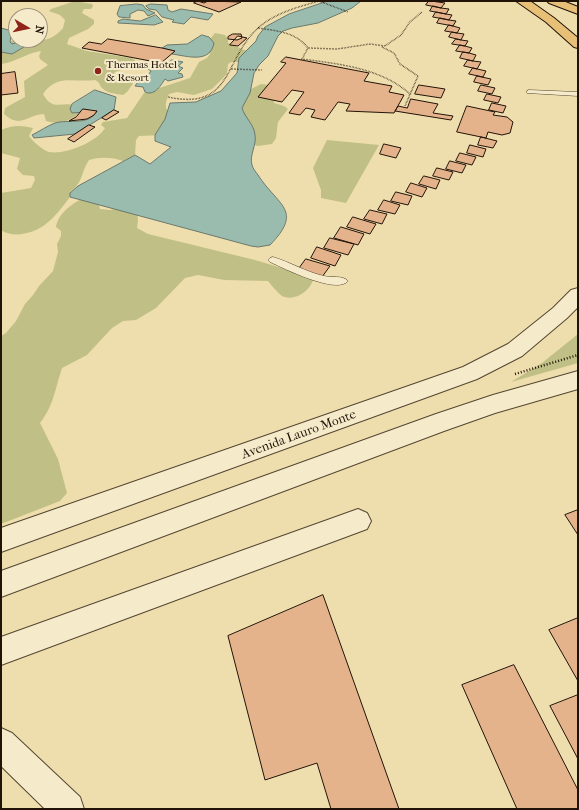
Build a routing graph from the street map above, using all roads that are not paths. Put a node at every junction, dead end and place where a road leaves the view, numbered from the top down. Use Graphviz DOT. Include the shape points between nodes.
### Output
graph roads {
  1 [pos="522,1"];
  2 [pos="559,2"];
  3 [pos="578,11"];
  4 [pos="578,44"];
  5 [pos="578,94"];
  6 [pos="578,100"];
  7 [pos="273,260"];
  8 [pos="342,280"];
  9 [pos="578,295"];
  10 [pos="578,380"];
  11 [pos="358,521"];
  12 [pos="1,540"];
  13 [pos="1,584"];
  14 [pos="1,651"];
  15 [pos="1,744"];
  16 [pos="68,809"];
  1 -- 4 [label="highway"];
  2 -- 3 [label="highway"];
  5 -- 6 [label="lane" via="529,94"];
  7 -- 8 [label="lane" via="311,275 334,281"];
  9 -- 12 [label="street, Avenida Lauro Monte" via="515,350 470,373"];
  10 -- 13 [label="street" via="478,409"];
  11 -- 14 [label="street"];
  15 -- 16 [label="street"];
}
